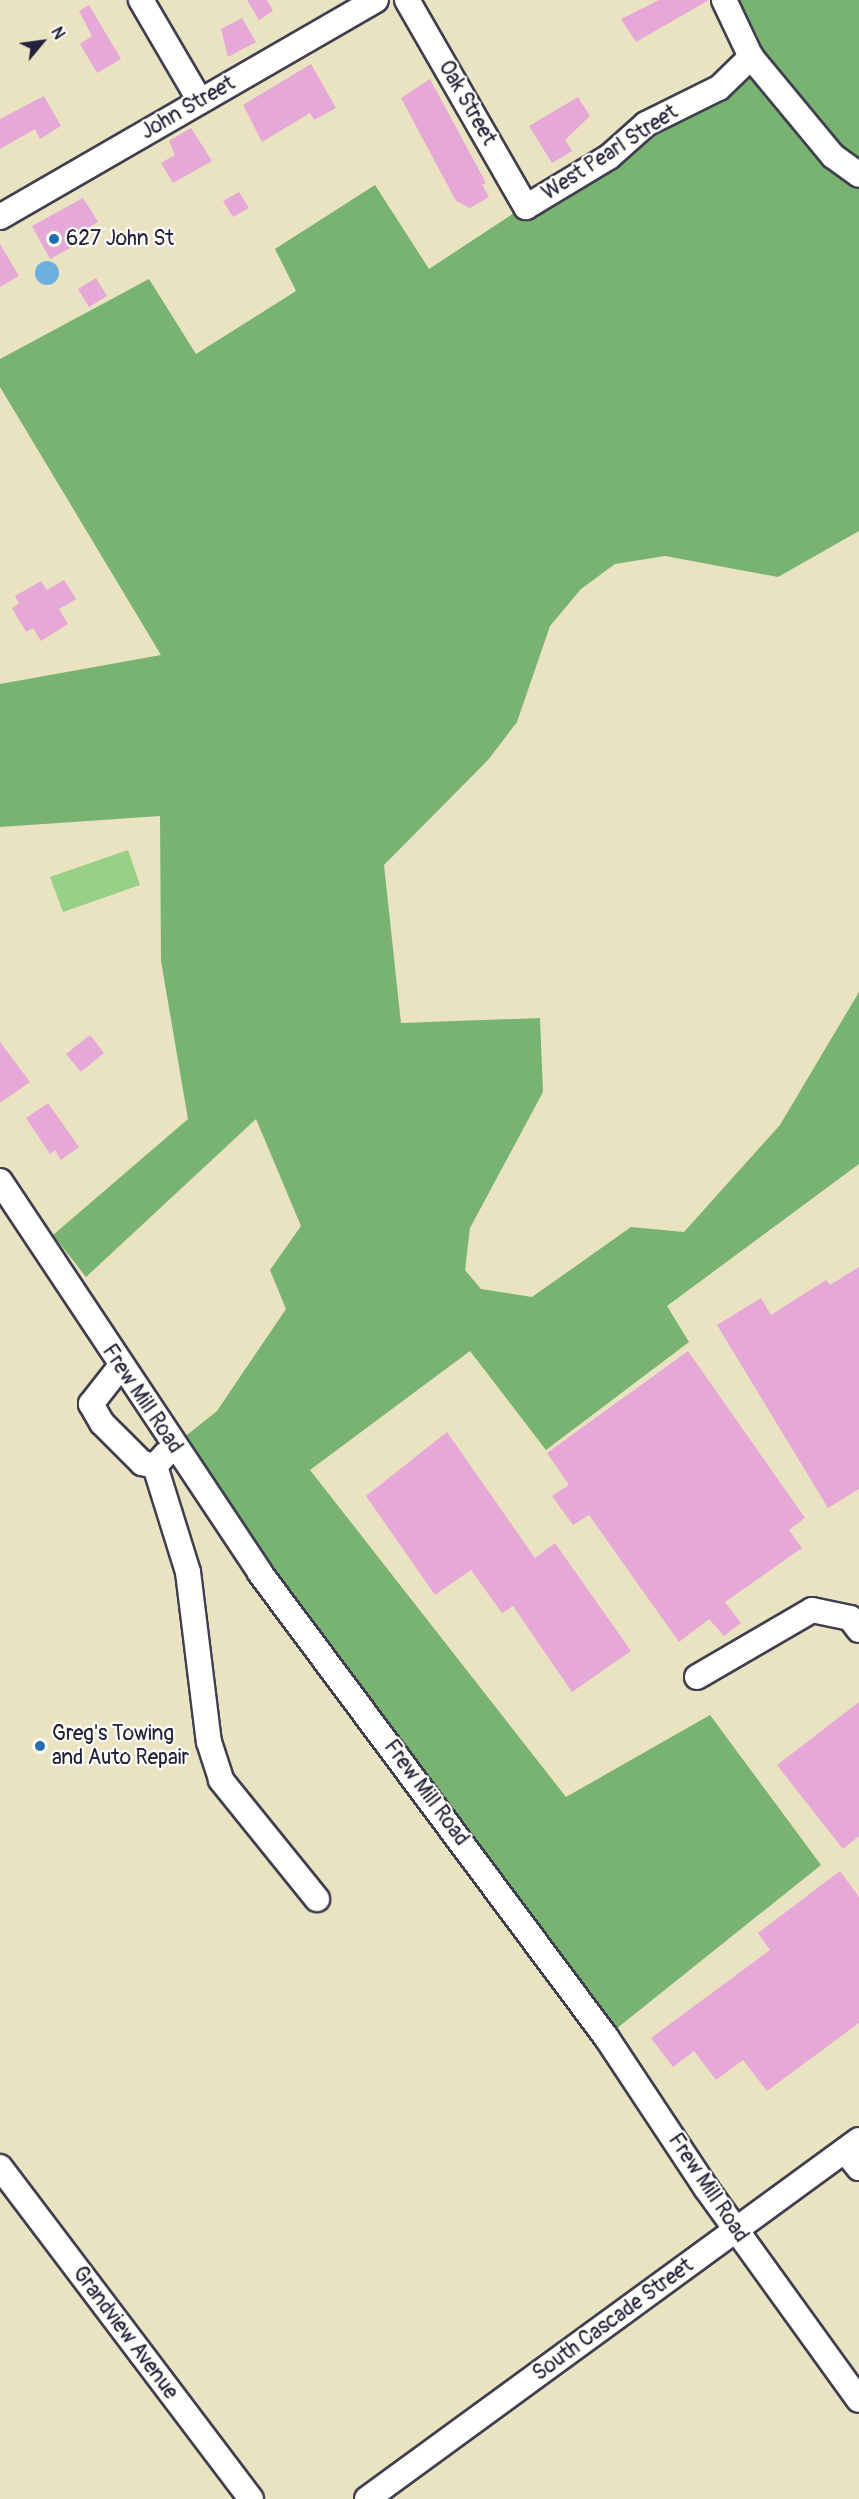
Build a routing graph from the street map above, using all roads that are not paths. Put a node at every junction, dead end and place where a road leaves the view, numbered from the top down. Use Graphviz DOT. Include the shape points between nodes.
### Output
graph roads {
  1 [pos="141,0"];
  2 [pos="376,0"];
  3 [pos="407,0"];
  4 [pos="724,0"];
  5 [pos="751,57"];
  6 [pos="200,101"];
  7 [pos="859,175"];
  8 [pos="526,207"];
  9 [pos="0,217"];
  10 [pos="0,1181"];
  11 [pos="120,1367"];
  12 [pos="173,1446"];
  13 [pos="155,1466"];
  14 [pos="859,1630"];
  15 [pos="697,1677"];
  16 [pos="317,1899"];
  17 [pos="854,2153"];
  18 [pos="0,2167"];
  19 [pos="736,2231"];
  20 [pos="856,2389"];
  21 [pos="251,2499"];
  22 [pos="367,2499"];
  1 -- 6 [label="street"];
  2 -- 6 [label="street, John Street"];
  3 -- 8 [label="street, Oak Street"];
  4 -- 5 [label="street"];
  5 -- 7 [label="street" via="833,156"];
  5 -- 8 [label="street, West Pearl Street" via="719,88 663,114 609,157"];
  6 -- 9 [label="street, John Street"];
  10 -- 11 [label="street, Frew Mill Road"];
  11 -- 12 [label="street, Frew Mill Road"];
  11 -- 13 [label="street" via="91,1404 102,1423 142,1463"];
  12 -- 13 [label="street"];
  12 -- 19 [label="street, Frew Mill Road" via="266,1581 606,2037"];
  13 -- 16 [label="street" via="188,1572 209,1742 221,1780"];
  14 -- 15 [label="street" via="850,1618 812,1610"];
  17 -- 19 [label="street, South Cascade Street"];
  18 -- 21 [label="street, Grandview Avenue"];
  19 -- 20 [label="street, Frew Mill Road"];
  19 -- 22 [label="street, South Cascade Street"];
}
